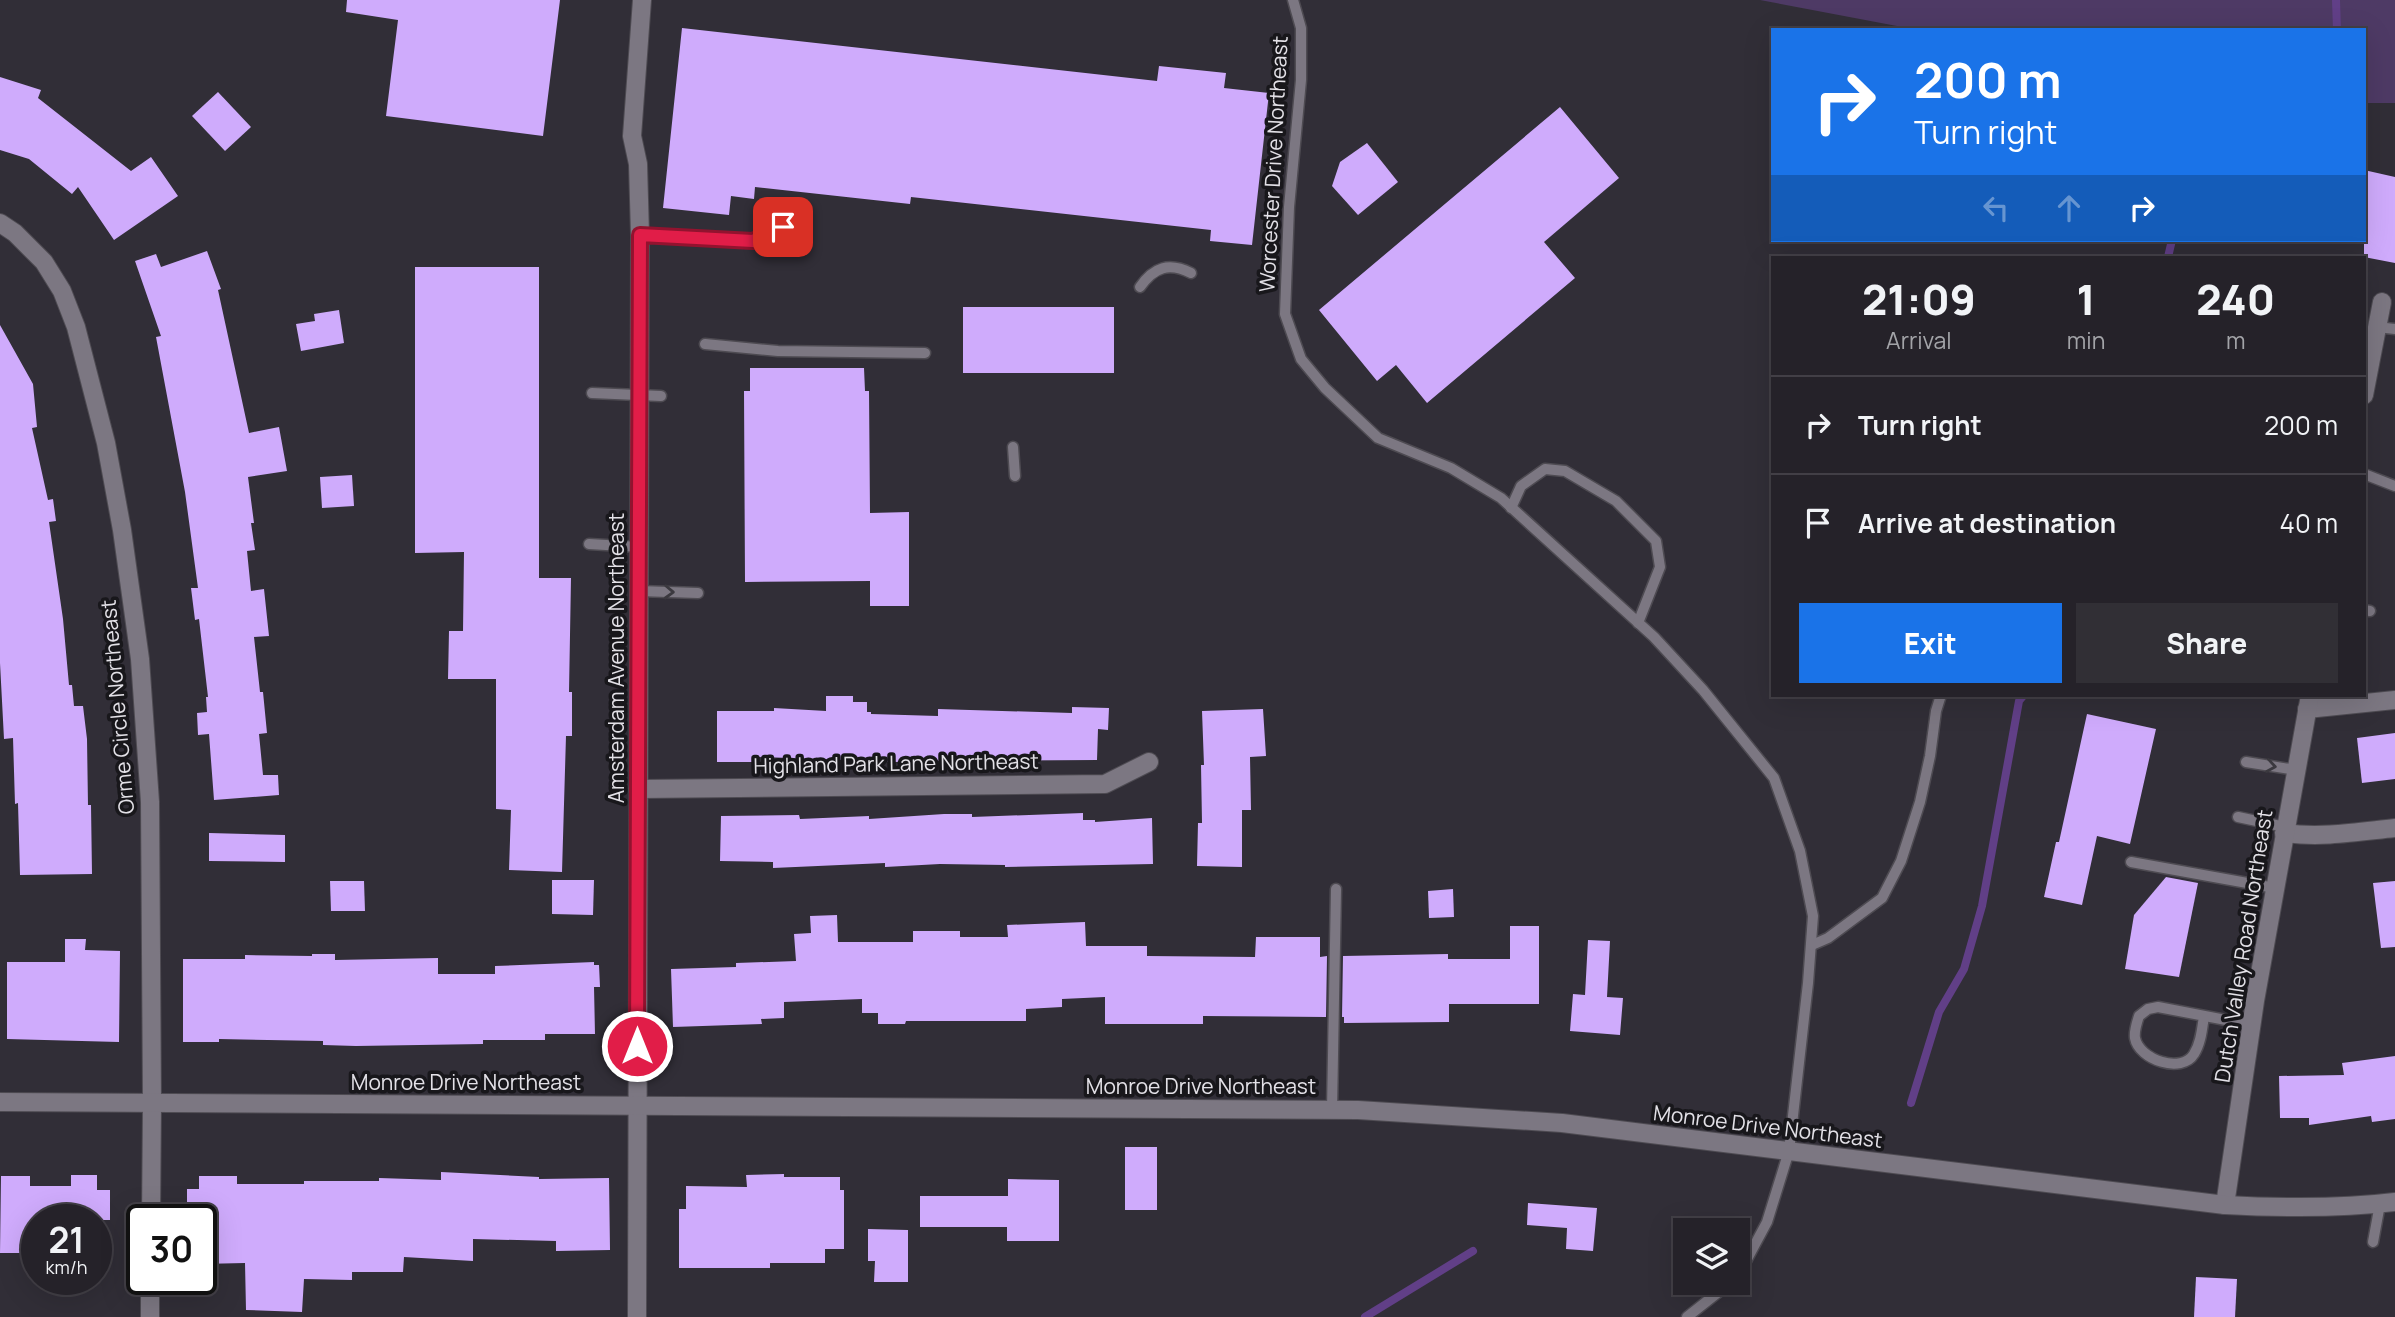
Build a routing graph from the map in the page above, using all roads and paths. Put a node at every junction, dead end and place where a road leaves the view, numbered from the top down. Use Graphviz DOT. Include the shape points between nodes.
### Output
graph roads {
  1 [pos="642,0"];
  2 [pos="1293,0"];
  3 [pos="0,223"];
  4 [pos="783,227"];
  5 [pos="640,235"];
  6 [pos="1191,273"];
  7 [pos="1140,287"];
  8 [pos="2382,303"];
  9 [pos="2376,327"];
  10 [pos="2395,329"];
  11 [pos="705,344"];
  12 [pos="925,353"];
  13 [pos="2366,372"];
  14 [pos="592,393"];
  15 [pos="639,394"];
  16 [pos="661,396"];
  17 [pos="1013,447"];
  18 [pos="2366,475"];
  19 [pos="1015,476"];
  20 [pos="2395,486"];
  21 [pos="1511,508"];
  22 [pos="589,544"];
  23 [pos="640,547"];
  24 [pos="639,591"];
  25 [pos="698,593"];
  26 [pos="1638,623"];
  27 [pos="1940,697"];
  28 [pos="2395,700"];
  29 [pos="2308,702"];
  30 [pos="1149,762"];
  31 [pos="2246,762"];
  32 [pos="2296,770"];
  33 [pos="638,789"];
  34 [pos="2238,817"];
  35 [pos="2395,828"];
  36 [pos="2285,830"];
  37 [pos="2132,862"];
  38 [pos="2275,888"];
  39 [pos="1336,889"];
  40 [pos="1812,945"];
  41 [pos="2204,1016"];
  42 [pos="2252,1025"];
  43 [pos="0,1102"];
  44 [pos="152,1104"];
  45 [pos="637,1105"];
  46 [pos="1332,1110"];
  47 [pos="1789,1151"];
  48 [pos="2387,1203"];
  49 [pos="151,1204"];
  50 [pos="2225,1205"];
  51 [pos="2373,1242"];
  52 [pos="1750,1254"];
  53 [pos="150,1295"];
  54 [pos="1715,1295"];
  55 [pos="150,1317"];
  56 [pos="637,1317"];
  57 [pos="1687,1317"];
  1 -- 5 [label="street, Amsterdam Avenue Northeast" via="632,136 638,164"];
  2 -- 21 [label="lane, Worcester Drive Northeast" via="1301,28 1301,80 1285,314 1301,359 1378,438 1451,468"];
  3 -- 44 [label="street, Orme Circle Northeast" via="44,262 62,291 83,352 119,516 140,659 150,802"];
  4 -- 5 [label="lane" via="753,241"];
  5 -- 15 [label="street, Amsterdam Avenue Northeast"];
  6 -- 7 [label="lane" via="1178,266 1162,267 1149,274"];
  8 -- 9 [label="street"];
  9 -- 10 [label="lane"];
  9 -- 13 [label="street"];
  11 -- 12 [label="lane" via="778,351"];
  14 -- 15 [label="lane"];
  15 -- 16 [label="lane"];
  15 -- 23 [label="street, Amsterdam Avenue Northeast"];
  17 -- 19 [label="lane"];
  18 -- 20 [label="lane"];
  21 -- 26 [label="lane, Worcester Drive Northeast"];
  21 -- 26 [label="lane" via="1521,486 1545,469 1565,471 1616,501 1656,541 1660,567"];
  22 -- 23 [label="lane"];
  23 -- 24 [label="street, Amsterdam Avenue Northeast"];
  24 -- 25 [label="lane, one-way"];
  24 -- 33 [label="street, Amsterdam Avenue Northeast"];
  26 -- 40 [label="lane, Worcester Drive Northeast" via="1703,690 1773,778 1800,851 1813,916"];
  27 -- 40 [label="lane" via="1920,802 1901,861 1882,898"];
  28 -- 29 [label="street"];
  29 -- 32 [label="street, Dutch Valley Road Northeast"];
  30 -- 33 [label="street, Highland Park Lane Northeast" via="1105,784"];
  31 -- 32 [label="lane, one-way"];
  32 -- 36 [label="street, Dutch Valley Road Northeast"];
  33 -- 45 [label="street, Amsterdam Avenue Northeast"];
  34 -- 36 [label="lane"];
  35 -- 36 [label="street" via="2309,836"];
  36 -- 38 [label="street, Dutch Valley Road Northeast"];
  37 -- 38 [label="lane"];
  38 -- 42 [label="street, Dutch Valley Road Northeast"];
  39 -- 46 [label="lane"];
  40 -- 47 [label="lane, Worcester Drive Northeast"];
  41 -- 41 [label="lane" via="2148,1009 2138,1016 2134,1037 2152,1059 2180,1064 2193,1057"];
  41 -- 42 [label="lane"];
  42 -- 50 [label="street, Dutch Valley Road Northeast"];
  43 -- 44 [label="street, Monroe Drive Northeast"];
  44 -- 45 [label="street, Monroe Drive Northeast"];
  44 -- 49 [label="street, Orme Circle Northeast"];
  45 -- 46 [label="street, Monroe Drive Northeast"];
  45 -- 56 [label="street, Amsterdam Avenue Northeast"];
  46 -- 47 [label="street, Monroe Drive Northeast" via="1562,1123"];
  47 -- 50 [label="street, Monroe Drive Northeast"];
  47 -- 52 [label="lane, Worcester Drive Northeast" via="1767,1222"];
  48 -- 50 [label="street, Monroe Drive Northeast" via="2296,1209"];
  48 -- 51 [label="lane"];
  53 -- 55 [label="street"];
  54 -- 57 [label="lane"];
}
